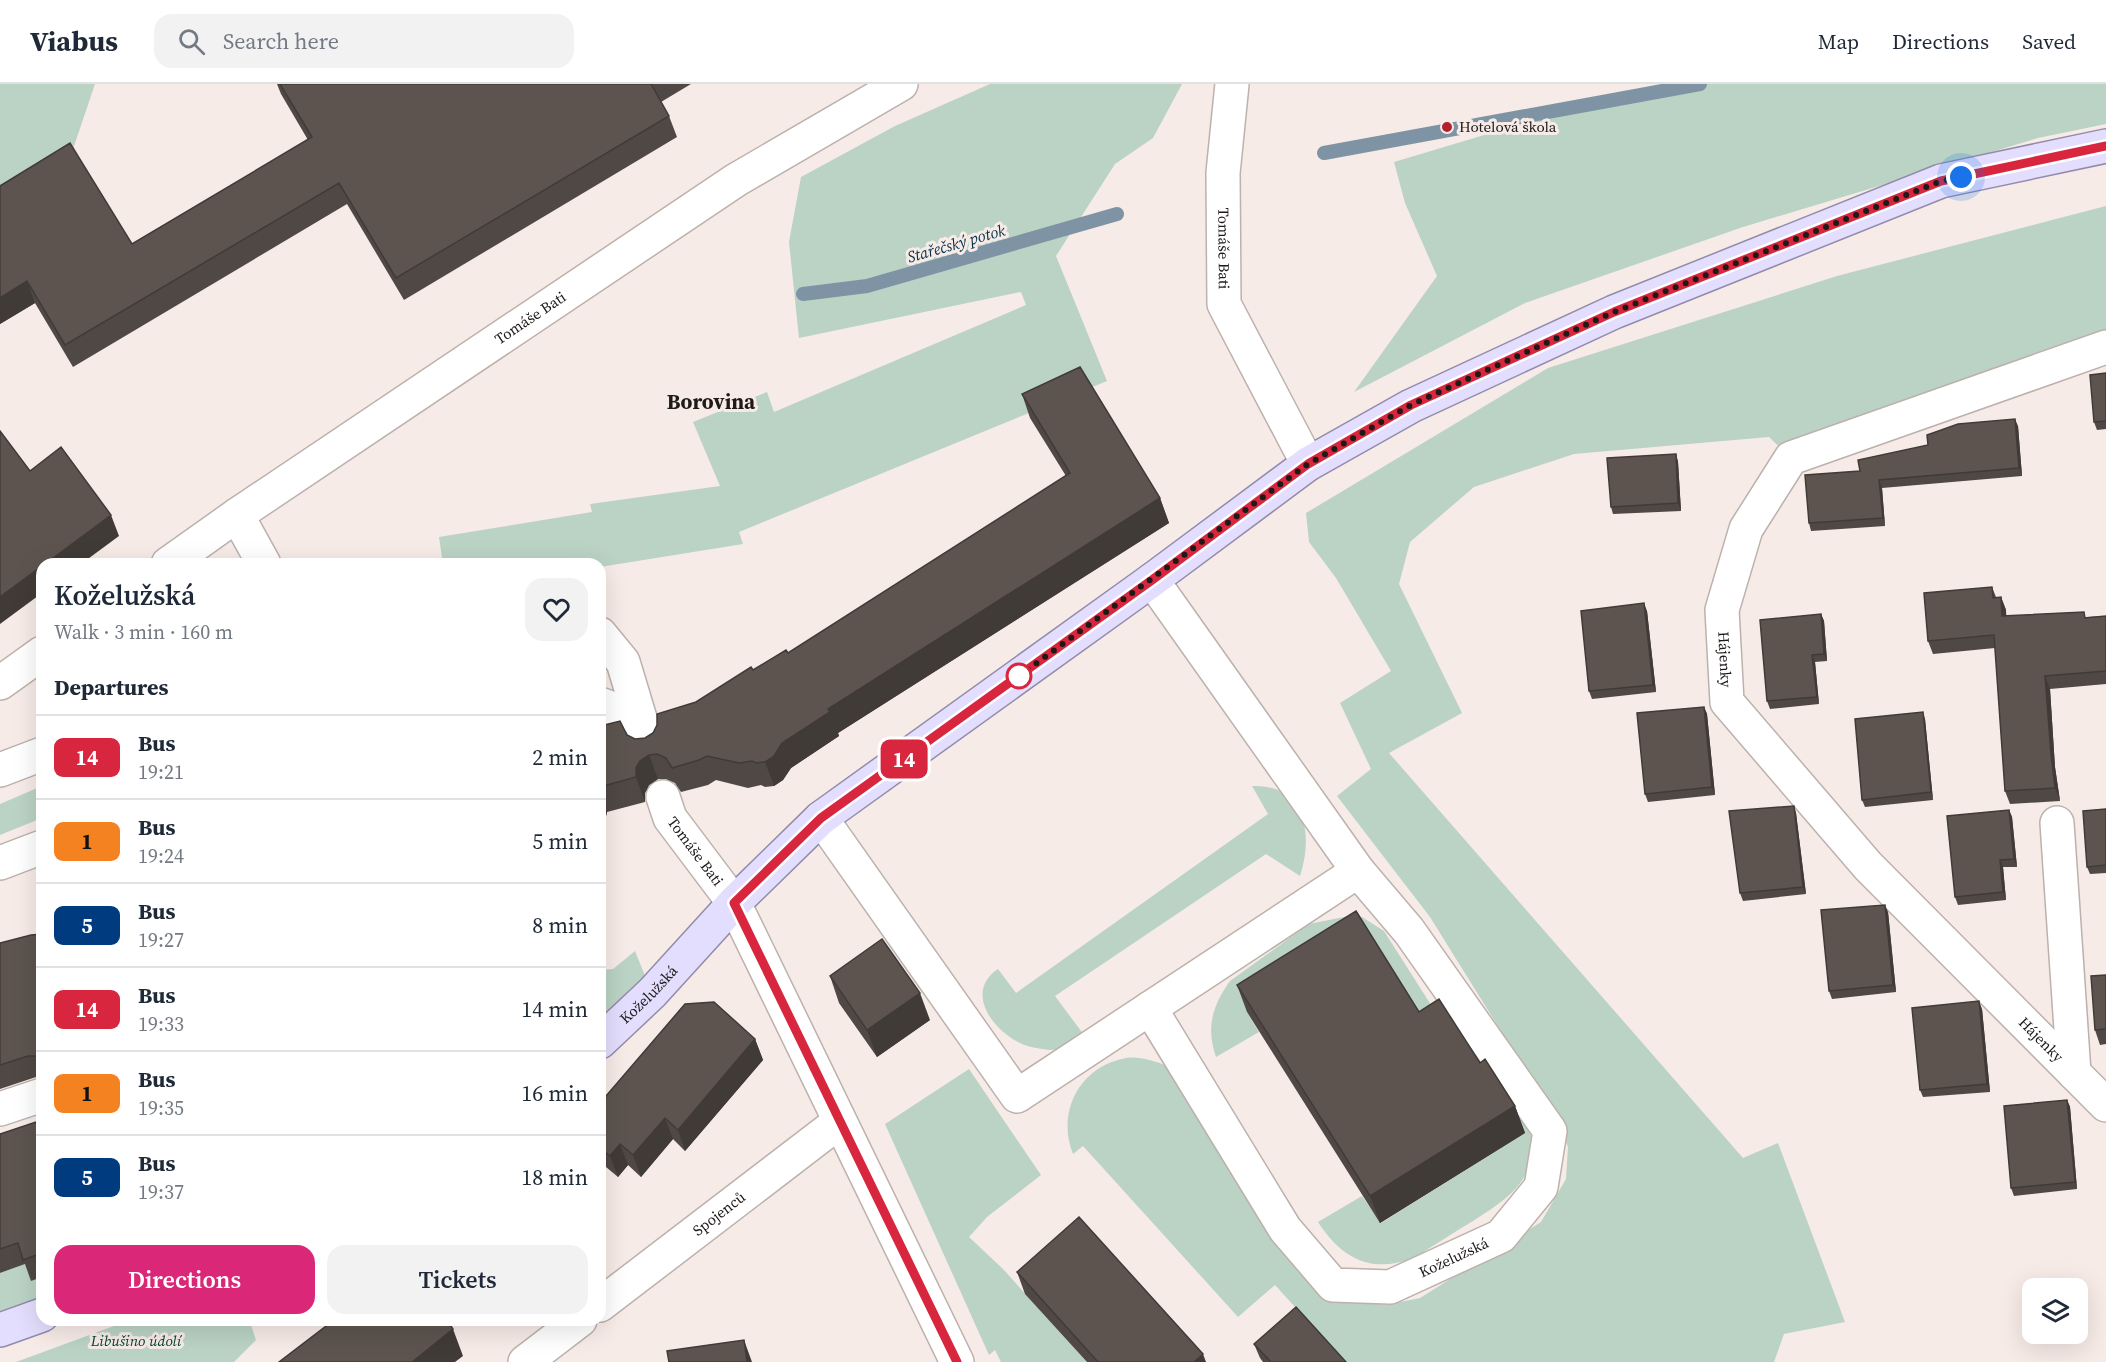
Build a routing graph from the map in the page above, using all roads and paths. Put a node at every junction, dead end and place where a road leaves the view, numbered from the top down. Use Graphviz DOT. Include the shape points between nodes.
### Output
graph roads {
  1 [pos="902,84"];
  2 [pos="1232,84"];
  3 [pos="2106,146"];
  4 [pos="2106,347"];
  5 [pos="1308,464"];
  6 [pos="237,515"];
  7 [pos="176,558"];
  8 [pos="261,558"];
  9 [pos="1152,580"];
  10 [pos="606,641"];
  11 [pos="36,657"];
  12 [pos="0,683"];
  13 [pos="606,708"];
  14 [pos="36,756"];
  15 [pos="0,770"];
  16 [pos="663,797"];
  17 [pos="821,818"];
  18 [pos="2057,823"];
  19 [pos="36,849"];
  20 [pos="0,863"];
  21 [pos="1359,871"];
  22 [pos="734,903"];
  23 [pos="1150,1008"];
  24 [pos="606,1036"];
  25 [pos="2074,1073"];
  26 [pos="36,1097"];
  27 [pos="2106,1105"];
  28 [pos="0,1109"];
  29 [pos="839,1122"];
  30 [pos="606,1300"];
  31 [pos="36,1317"];
  32 [pos="572,1326"];
  33 [pos="0,1330"];
  34 [pos="525,1362"];
  35 [pos="957,1362"];
  1 -- 6 [label="street, Tomáše Bati" via="736,180"];
  2 -- 5 [label="street, Tomáše Bati" via="1223,173 1224,304"];
  3 -- 5 [label="main road, Koželužská" via="1941,181 1614,312 1411,405"];
  4 -- 25 [label="street, Hájenky" via="1791,458 1746,529 1722,610 1727,702 1868,866"];
  5 -- 9 [label="main road, Koželužská"];
  6 -- 7 [label="street, Tomáše Bati"];
  6 -- 8 [label="street"];
  9 -- 17 [label="main road, Koželužská"];
  9 -- 21 [label="street, Koželužská"];
  10 -- 13 [label="street" via="623,662 644,732"];
  11 -- 12 [label="street"];
  14 -- 15 [label="street"];
  16 -- 22 [label="street, Tomáše Bati" via="670,818"];
  17 -- 22 [label="main road, Koželužská"];
  17 -- 23 [label="street" via="1017,1096"];
  18 -- 25 [label="street, Hájenky"];
  19 -- 20 [label="street"];
  21 -- 23 [label="street"];
  21 -- 23 [label="street, Koželužská" via="1409,931 1550,1131 1541,1187 1501,1236 1390,1287 1333,1285 1285,1229"];
  22 -- 24 [label="main road, Koželužská" via="652,993"];
  22 -- 29 [label="street, Tomáše Bati"];
  25 -- 27 [label="street, Hájenky"];
  26 -- 28 [label="street"];
  29 -- 30 [label="street, Spojenců"];
  29 -- 35 [label="street, Tomáše Bati"];
  31 -- 33 [label="main road"];
  32 -- 34 [label="street"];
}
